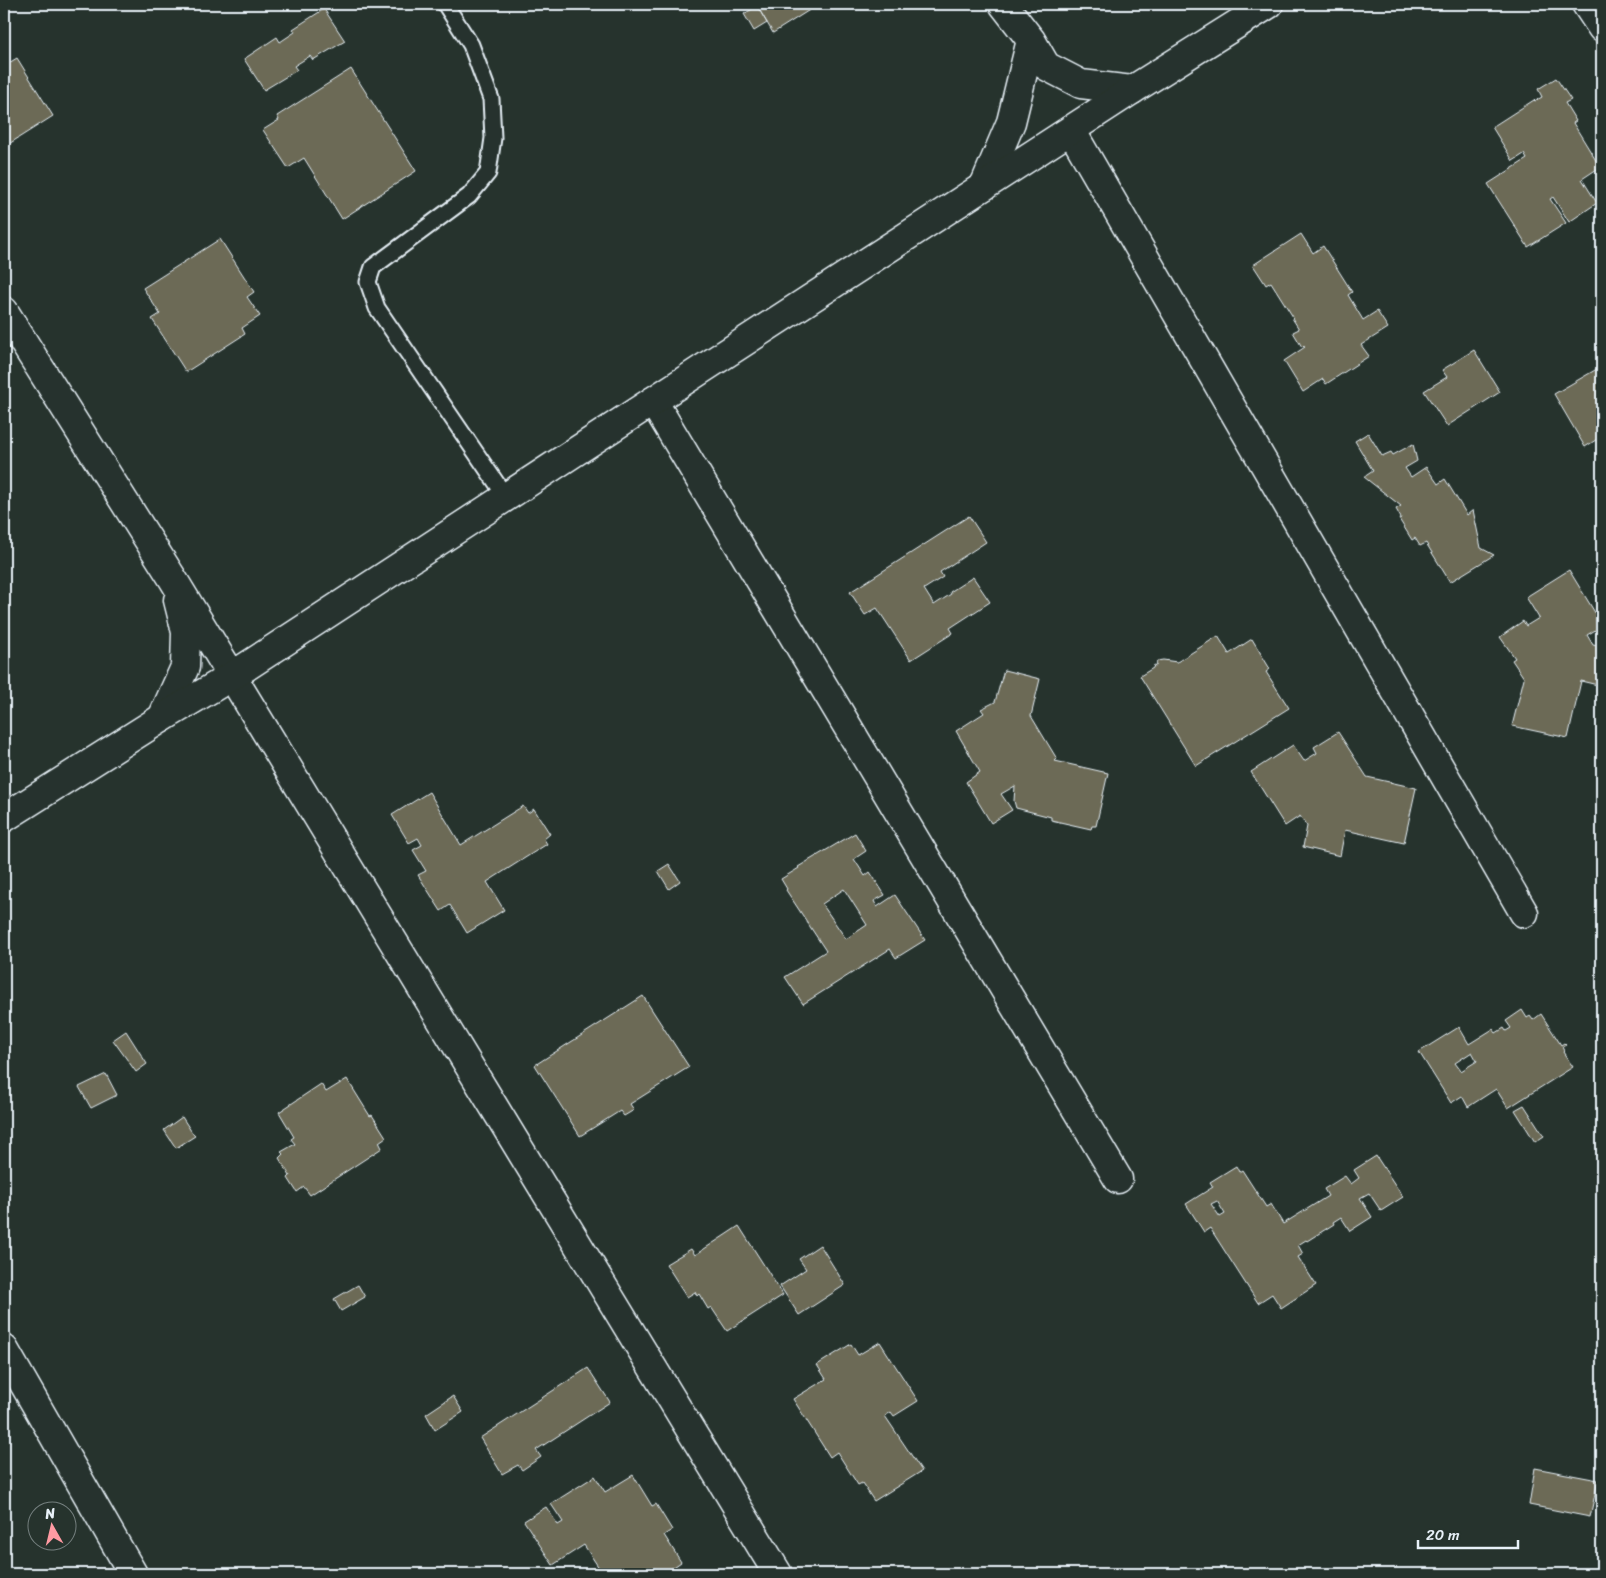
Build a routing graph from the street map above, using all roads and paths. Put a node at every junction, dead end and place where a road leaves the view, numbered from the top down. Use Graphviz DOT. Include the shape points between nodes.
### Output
graph roads {
  1 [pos="444,4"];
  2 [pos="1003,4"];
  3 [pos="1269,4"];
  4 [pos="1586,4"];
  5 [pos="1602,28"];
  6 [pos="1031,40"];
  7 [pos="1132,90"];
  8 [pos="1071,130"];
  9 [pos="984,186"];
  10 [pos="4,311"];
  11 [pos="652,401"];
  12 [pos="506,497"];
  13 [pos="174,579"];
  14 [pos="232,676"];
  15 [pos="162,718"];
  16 [pos="4,818"];
  17 [pos="1524,913"];
  18 [pos="1118,1179"];
  19 [pos="4,1349"];
  20 [pos="133,1574"];
  21 [pos="778,1574"];
  1 -- 12 [label="lane" via="472,45 491,99 493,138 488,173 469,196 373,266 368,282 377,308"];
  2 -- 6 [label="street"];
  3 -- 7 [label="street"];
  4 -- 5 [label="street"];
  6 -- 7 [label="street" via="1046,66 1080,84"];
  6 -- 9 [label="street" via="1011,122"];
  7 -- 8 [label="street"];
  8 -- 9 [label="street"];
  8 -- 17 [label="street"];
  9 -- 11 [label="street"];
  10 -- 13 [label="street"];
  11 -- 12 [label="street"];
  11 -- 18 [label="street"];
  12 -- 14 [label="street"];
  13 -- 14 [label="street"];
  13 -- 15 [label="street" via="186,632 185,667"];
  14 -- 15 [label="street"];
  14 -- 21 [label="street"];
  15 -- 16 [label="street"];
  19 -- 20 [label="street"];
}
